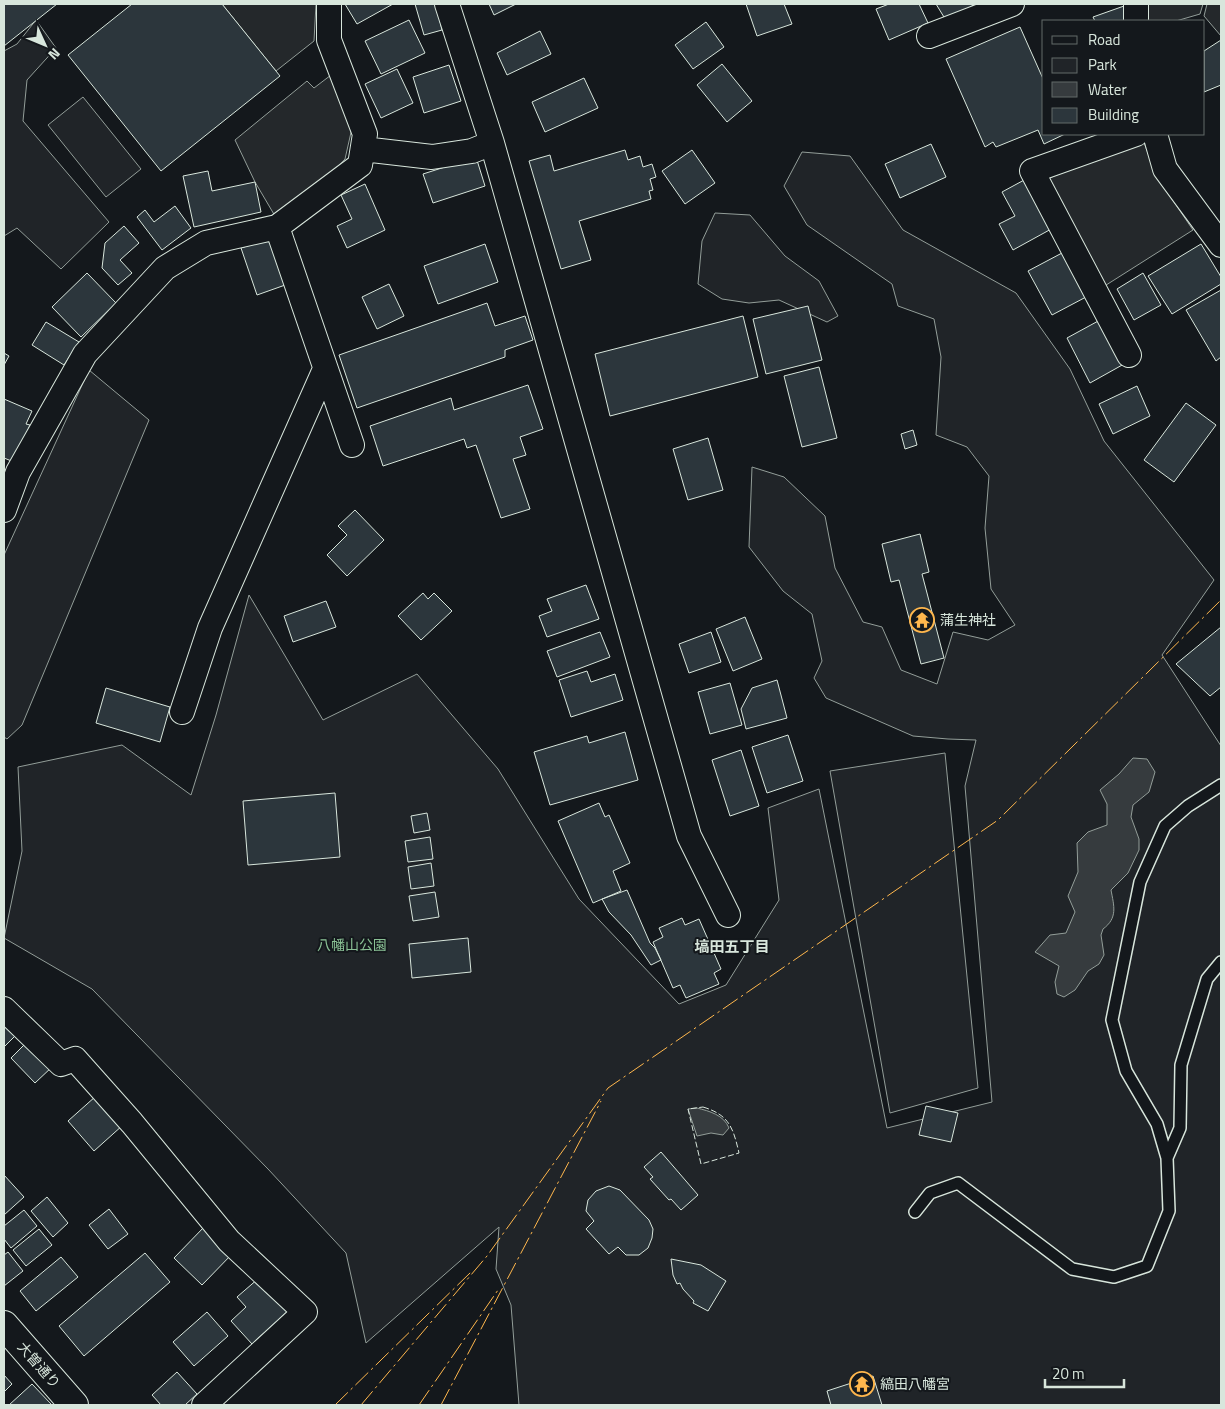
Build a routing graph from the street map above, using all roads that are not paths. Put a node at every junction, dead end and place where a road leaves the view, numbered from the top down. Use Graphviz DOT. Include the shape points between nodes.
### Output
graph roads {
  1 [pos="328,4"];
  2 [pos="447,4"];
  3 [pos="1012,4"];
  4 [pos="1136,4"];
  5 [pos="1136,20"];
  6 [pos="929,36"];
  7 [pos="1133,135"];
  8 [pos="1155,135"];
  9 [pos="492,144"];
  10 [pos="363,149"];
  11 [pos="277,227"];
  12 [pos="1221,245"];
  13 [pos="1129,355"];
  14 [pos="325,369"];
  15 [pos="352,445"];
  16 [pos="4,510"];
  17 [pos="182,712"];
  18 [pos="1221,785"];
  19 [pos="728,915"];
  20 [pos="1221,962"];
  21 [pos="4,1009"];
  22 [pos="1167,1158"];
  23 [pos="915,1212"];
  24 [pos="4,1325"];
  25 [pos="74,1405"];
  26 [pos="204,1405"];
  1 -- 10 [label="street" via="329,40 366,134"];
  2 -- 9 [label="street"];
  3 -- 6 [label="street"];
  4 -- 5 [label="street"];
  7 -- 13 [label="street" via="1032,171"];
  8 -- 12 [label="street" via="1165,169"];
  9 -- 10 [label="street" via="472,151 432,157"];
  9 -- 19 [label="street" via="689,836"];
  10 -- 11 [label="street" via="360,165"];
  11 -- 14 [label="street"];
  11 -- 16 [label="street" via="206,243 164,268 86,354 18,472"];
  14 -- 15 [label="street"];
  14 -- 17 [label="street" via="210,628"];
  18 -- 22 [label="lane" via="1188,806 1165,826 1140,882 1112,1020 1126,1071 1157,1124"];
  20 -- 22 [label="lane" via="1207,979 1181,1065 1180,1128"];
  21 -- 26 [label="street" via="61,1064 75,1059 229,1241 305,1312"];
  22 -- 23 [label="lane" via="1169,1211 1147,1266 1114,1277 1072,1269 958,1182 930,1193"];
  24 -- 25 [label="street, 大曽通り"];
}
